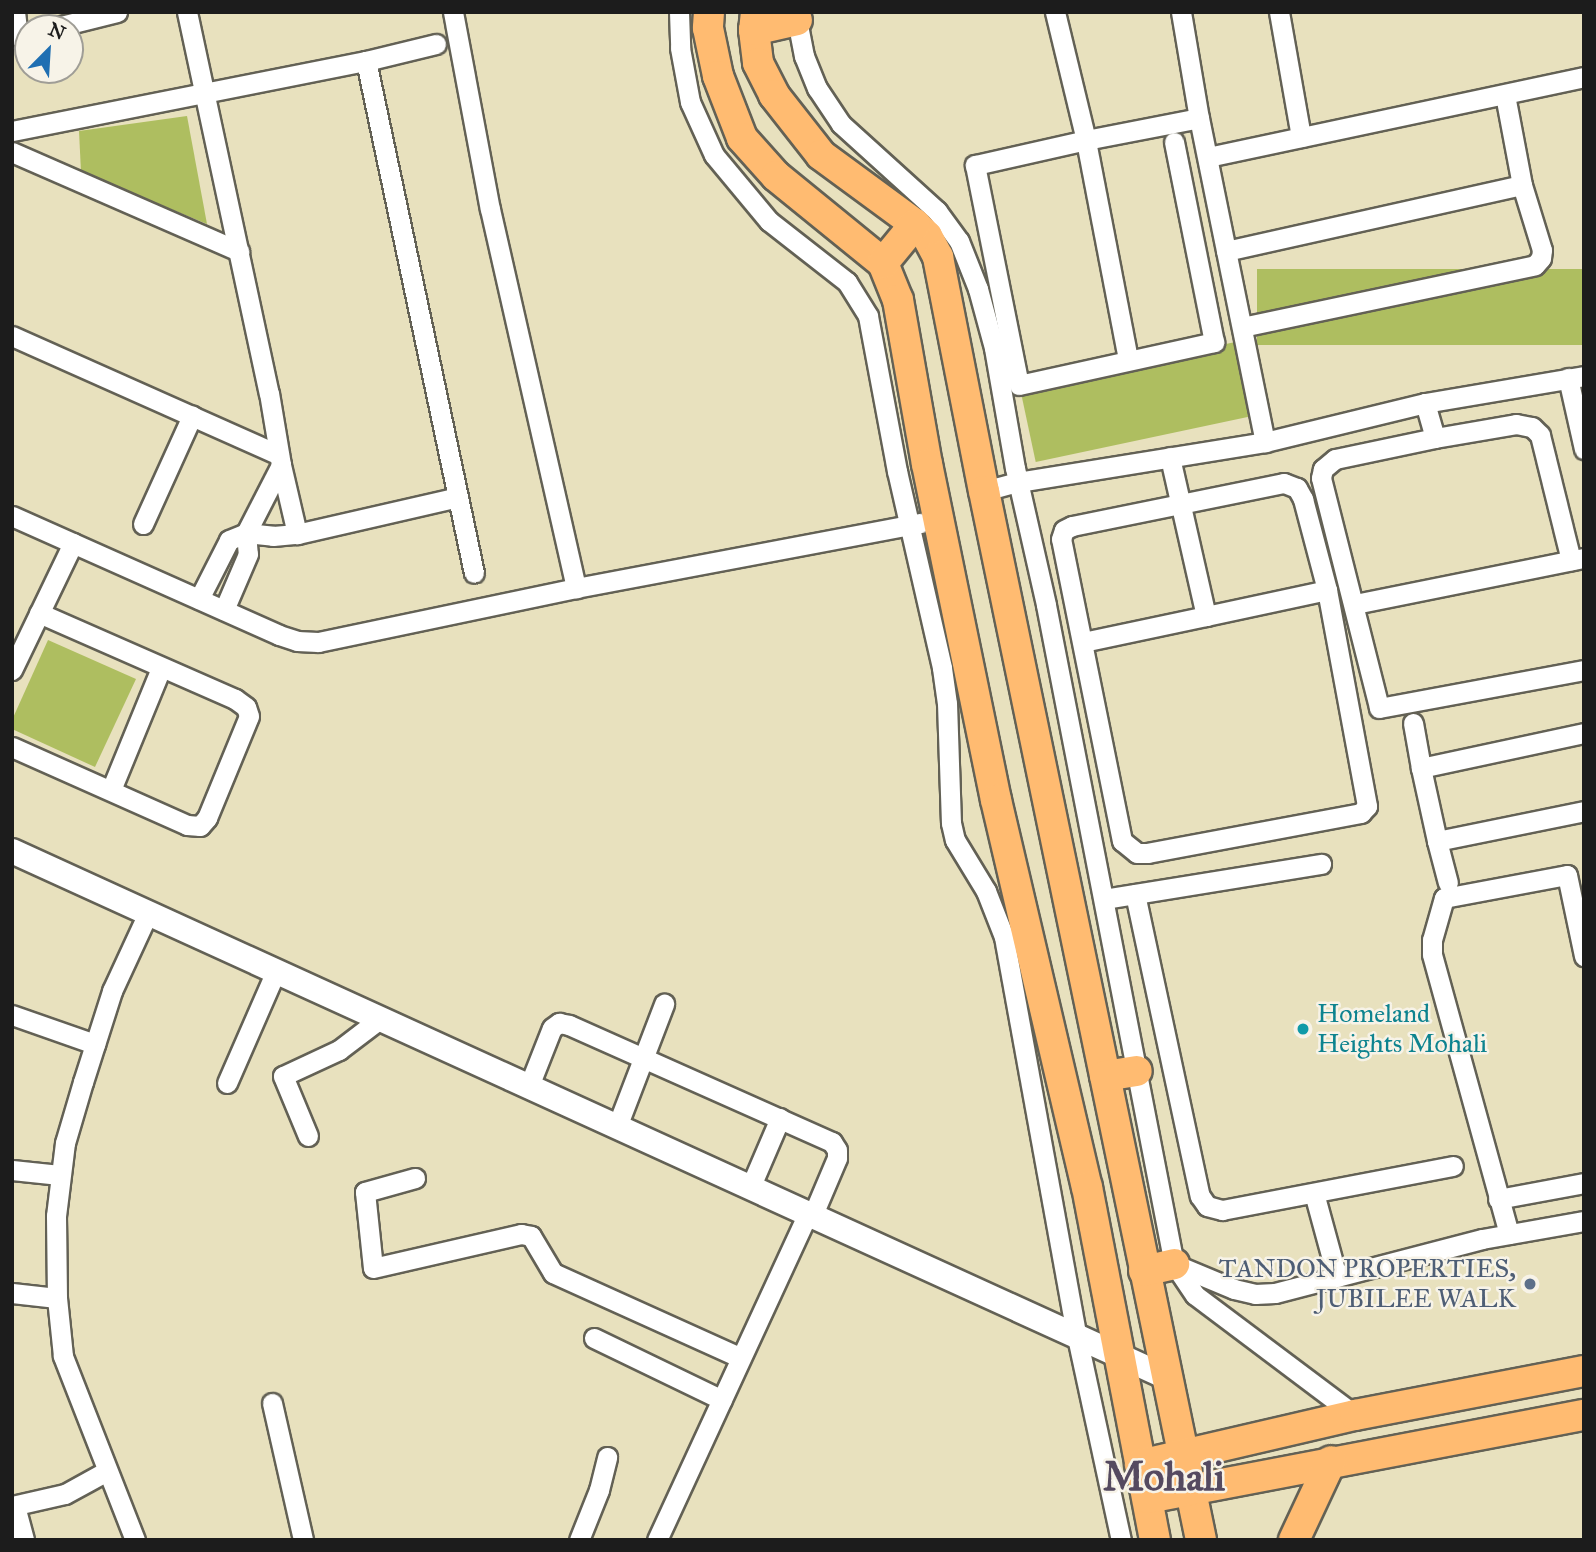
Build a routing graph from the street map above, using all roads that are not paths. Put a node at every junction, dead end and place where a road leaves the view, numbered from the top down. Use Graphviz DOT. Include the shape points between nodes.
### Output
graph roads {
  1 [pos="117,12"];
  2 [pos="187,12"];
  3 [pos="453,12"];
  4 [pos="679,12"];
  5 [pos="709,12"];
  6 [pos="1055,12"];
  7 [pos="1181,12"];
  8 [pos="1279,12"];
  9 [pos="798,16"];
  10 [pos="84,20"];
  11 [pos="755,21"];
  12 [pos="436,44"];
  13 [pos="366,61"];
  14 [pos="1584,77"];
  15 [pos="204,91"];
  16 [pos="1505,95"];
  17 [pos="1199,118"];
  18 [pos="12,131"];
  19 [pos="1301,137"];
  20 [pos="1086,140"];
  21 [pos="1174,142"];
  22 [pos="12,152"];
  23 [pos="1208,157"];
  24 [pos="1522,185"];
  25 [pos="915,224"];
  26 [pos="239,251"];
  27 [pos="1226,251"];
  28 [pos="883,263"];
  29 [pos="1242,327"];
  30 [pos="12,336"];
  31 [pos="1128,359"];
  32 [pos="1576,377"];
  33 [pos="1425,403"];
  34 [pos="192,416"];
  35 [pos="1435,439"];
  36 [pos="1265,442"];
  37 [pos="1584,449"];
  38 [pos="1170,457"];
  39 [pos="280,460"];
  40 [pos="1018,482"];
  41 [pos="984,491"];
  42 [pos="458,497"];
  43 [pos="1179,506"];
  44 [pos="12,516"];
  45 [pos="940,519"];
  46 [pos="143,524"];
  47 [pos="911,525"];
  48 [pos="246,533"];
  49 [pos="297,534"];
  50 [pos="73,543"];
  51 [pos="1577,559"];
  52 [pos="474,573"];
  53 [pos="576,588"];
  54 [pos="1327,590"];
  55 [pos="199,599"];
  56 [pos="1355,604"];
  57 [pos="224,610"];
  58 [pos="39,613"];
  59 [pos="1206,616"];
  60 [pos="1083,642"];
  61 [pos="161,668"];
  62 [pos="12,670"];
  63 [pos="1584,670"];
  64 [pos="1413,723"];
  65 [pos="1584,733"];
  66 [pos="12,747"];
  67 [pos="1421,768"];
  68 [pos="111,790"];
  69 [pos="1584,811"];
  70 [pos="1437,841"];
  71 [pos="12,851"];
  72 [pos="1321,864"];
  73 [pos="1448,883"];
  74 [pos="1135,894"];
  75 [pos="1104,899"];
  76 [pos="148,913"];
  77 [pos="1140,919"];
  78 [pos="1109,926"];
  79 [pos="1584,956"];
  80 [pos="276,971"];
  81 [pos="664,1004"];
  82 [pos="12,1015"];
  83 [pos="381,1018"];
  84 [pos="95,1044"];
  85 [pos="643,1059"];
  86 [pos="1137,1071"];
  87 [pos="1105,1076"];
  88 [pos="227,1083"];
  89 [pos="529,1086"];
  90 [pos="780,1118"];
  91 [pos="618,1124"];
  92 [pos="307,1136"];
  93 [pos="1453,1166"];
  94 [pos="12,1170"];
  95 [pos="60,1175"];
  96 [pos="415,1178"];
  97 [pos="1584,1184"];
  98 [pos="751,1188"];
  99 [pos="1314,1192"];
  100 [pos="1499,1204"];
  101 [pos="810,1216"];
  102 [pos="1584,1221"];
  103 [pos="1509,1234"];
  104 [pos="1174,1264"];
  105 [pos="1144,1271"];
  106 [pos="1337,1278"];
  107 [pos="12,1293"];
  108 [pos="57,1298"];
  109 [pos="1077,1337"];
  110 [pos="594,1338"];
  111 [pos="1120,1357"];
  112 [pos="741,1358"];
  113 [pos="1584,1371"];
  114 [pos="1166,1377"];
  115 [pos="722,1400"];
  116 [pos="272,1403"];
  117 [pos="1355,1415"];
  118 [pos="1584,1415"];
  119 [pos="1184,1454"];
  120 [pos="607,1457"];
  121 [pos="1331,1461"];
  122 [pos="1140,1465"];
  123 [pos="107,1471"];
  124 [pos="1192,1488"];
  125 [pos="1148,1498"];
  126 [pos="14,1506"];
  127 [pos="23,1540"];
  128 [pos="135,1540"];
  129 [pos="303,1540"];
  130 [pos="579,1540"];
  131 [pos="657,1540"];
  132 [pos="1121,1540"];
  133 [pos="1155,1540"];
  134 [pos="1201,1540"];
  135 [pos="1294,1540"];
  1 -- 10 [label="street"];
  2 -- 15 [label="street"];
  3 -- 53 [label="street" via="490,209"];
  4 -- 47 [label="street" via="690,102 714,155 769,221 847,282 868,316"];
  5 -- 28 [label="main road" via="718,76 742,138 776,176"];
  6 -- 20 [label="street"];
  7 -- 17 [label="street"];
  8 -- 19 [label="street"];
  9 -- 11 [label="main road"];
  9 -- 40 [label="street" via="804,56 817,88 841,124 937,211 959,241 994,348"];
  11 -- 25 [label="main road" via="758,63 774,95 821,155"];
  12 -- 13 [label="street"];
  13 -- 15 [label="street"];
  13 -- 42 [label="street"];
  14 -- 16 [label="street"];
  15 -- 18 [label="street"];
  15 -- 26 [label="street"];
  16 -- 19 [label="street"];
  16 -- 24 [label="street"];
  17 -- 20 [label="street"];
  17 -- 23 [label="street"];
  19 -- 23 [label="street"];
  20 -- 31 [label="street"];
  20 -- 31 [label="street" via="975,165 1019,386"];
  21 -- 31 [label="street" via="1214,342"];
  22 -- 26 [label="street"];
  23 -- 27 [label="street"];
  24 -- 27 [label="street"];
  24 -- 29 [label="street" via="1542,250 1535,264"];
  25 -- 28 [label="main road"];
  25 -- 41 [label="main road" via="928,236 938,257"];
  26 -- 39 [label="street"];
  27 -- 29 [label="street"];
  28 -- 45 [label="main road" via="898,300"];
  29 -- 36 [label="street"];
  30 -- 34 [label="street"];
  32 -- 33 [label="street"];
  32 -- 37 [label="street"];
  33 -- 35 [label="street"];
  33 -- 36 [label="street"];
  34 -- 39 [label="street"];
  34 -- 46 [label="street"];
  35 -- 51 [label="street" via="1516,424 1532,427 1539,435"];
  35 -- 56 [label="street" via="1335,459 1323,468 1321,478"];
  36 -- 38 [label="street"];
  38 -- 40 [label="street"];
  38 -- 43 [label="street"];
  39 -- 48 [label="street"];
  39 -- 49 [label="street"];
  40 -- 41 [label="street"];
  40 -- 75 [label="street"];
  41 -- 87 [label="main road"];
  42 -- 49 [label="street"];
  42 -- 52 [label="street"];
  43 -- 54 [label="street" via="1284,483 1297,488"];
  43 -- 59 [label="street"];
  43 -- 60 [label="street" via="1064,530 1061,539"];
  44 -- 50 [label="street"];
  45 -- 47 [label="street"];
  45 -- 111 [label="main road" via="996,800 1087,1187"];
  47 -- 53 [label="street"];
  47 -- 109 [label="street" via="947,703 951,823 955,840 986,891 1006,948"];
  48 -- 49 [label="street"];
  48 -- 55 [label="street" via="229,540"];
  48 -- 57 [label="street" via="248,554"];
  50 -- 55 [label="street"];
  50 -- 58 [label="street"];
  51 -- 56 [label="street"];
  53 -- 57 [label="street" via="318,642 279,635"];
  54 -- 59 [label="street"];
  54 -- 60 [label="street" via="1366,798 1361,813 1148,853 1128,848 1122,841"];
  55 -- 57 [label="street"];
  56 -- 63 [label="street" via="1379,708"];
  58 -- 61 [label="street"];
  58 -- 62 [label="street"];
  59 -- 60 [label="street"];
  61 -- 68 [label="street"];
  61 -- 68 [label="street" via="246,707 249,716 200,826 187,825"];
  64 -- 67 [label="street"];
  65 -- 67 [label="street"];
  66 -- 68 [label="street"];
  67 -- 70 [label="street"];
  69 -- 70 [label="street"];
  70 -- 73 [label="street"];
  71 -- 76 [label="street"];
  72 -- 74 [label="street"];
  74 -- 75 [label="street"];
  74 -- 77 [label="street"];
  75 -- 78 [label="street"];
  76 -- 80 [label="street"];
  76 -- 84 [label="street" via="112,991"];
  77 -- 78 [label="street"];
  77 -- 99 [label="street" via="1200,1196 1207,1206 1222,1210"];
  78 -- 86 [label="street"];
  79 -- 100 [label="street" via="1567,875 1444,898 1432,954"];
  80 -- 83 [label="street"];
  80 -- 88 [label="street"];
  81 -- 85 [label="street"];
  82 -- 84 [label="street"];
  83 -- 89 [label="street"];
  83 -- 92 [label="street" via="339,1050 283,1076"];
  84 -- 95 [label="street"];
  85 -- 89 [label="street" via="559,1023 552,1028"];
  85 -- 90 [label="street"];
  85 -- 91 [label="street"];
  86 -- 87 [label="main road"];
  86 -- 104 [label="street"];
  87 -- 105 [label="main road"];
  89 -- 91 [label="street"];
  90 -- 98 [label="street"];
  90 -- 101 [label="street" via="832,1142 837,1150"];
  91 -- 98 [label="street"];
  93 -- 99 [label="street"];
  94 -- 95 [label="street"];
  95 -- 108 [label="street"];
  96 -- 112 [label="street" via="365,1192 373,1268 522,1234 531,1236 547,1267 559,1277"];
  97 -- 100 [label="street"];
  98 -- 101 [label="street"];
  99 -- 106 [label="street"];
  100 -- 103 [label="street"];
  101 -- 109 [label="street"];
  101 -- 112 [label="street"];
  102 -- 103 [label="street"];
  103 -- 106 [label="street"];
  104 -- 105 [label="main road"];
  104 -- 106 [label="street" via="1255,1294"];
  104 -- 117 [label="street" via="1195,1295"];
  105 -- 114 [label="main road"];
  107 -- 108 [label="street"];
  108 -- 123 [label="street" via="63,1356"];
  109 -- 111 [label="street"];
  109 -- 132 [label="street"];
  110 -- 115 [label="street"];
  111 -- 114 [label="street"];
  111 -- 122 [label="main road"];
  112 -- 115 [label="street"];
  113 -- 117 [label="main road"];
  114 -- 119 [label="main road"];
  115 -- 131 [label="street"];
  116 -- 129 [label="street"];
  117 -- 119 [label="main road"];
  118 -- 121 [label="main road"];
  119 -- 122 [label="main road"];
  119 -- 124 [label="main road"];
  120 -- 130 [label="street"];
  121 -- 124 [label="main road"];
  121 -- 135 [label="main road"];
  122 -- 125 [label="main road"];
  123 -- 126 [label="street" via="65,1494"];
  123 -- 128 [label="street"];
  124 -- 125 [label="main road"];
  124 -- 134 [label="main road"];
  125 -- 133 [label="main road"];
  126 -- 127 [label="street"];
}
